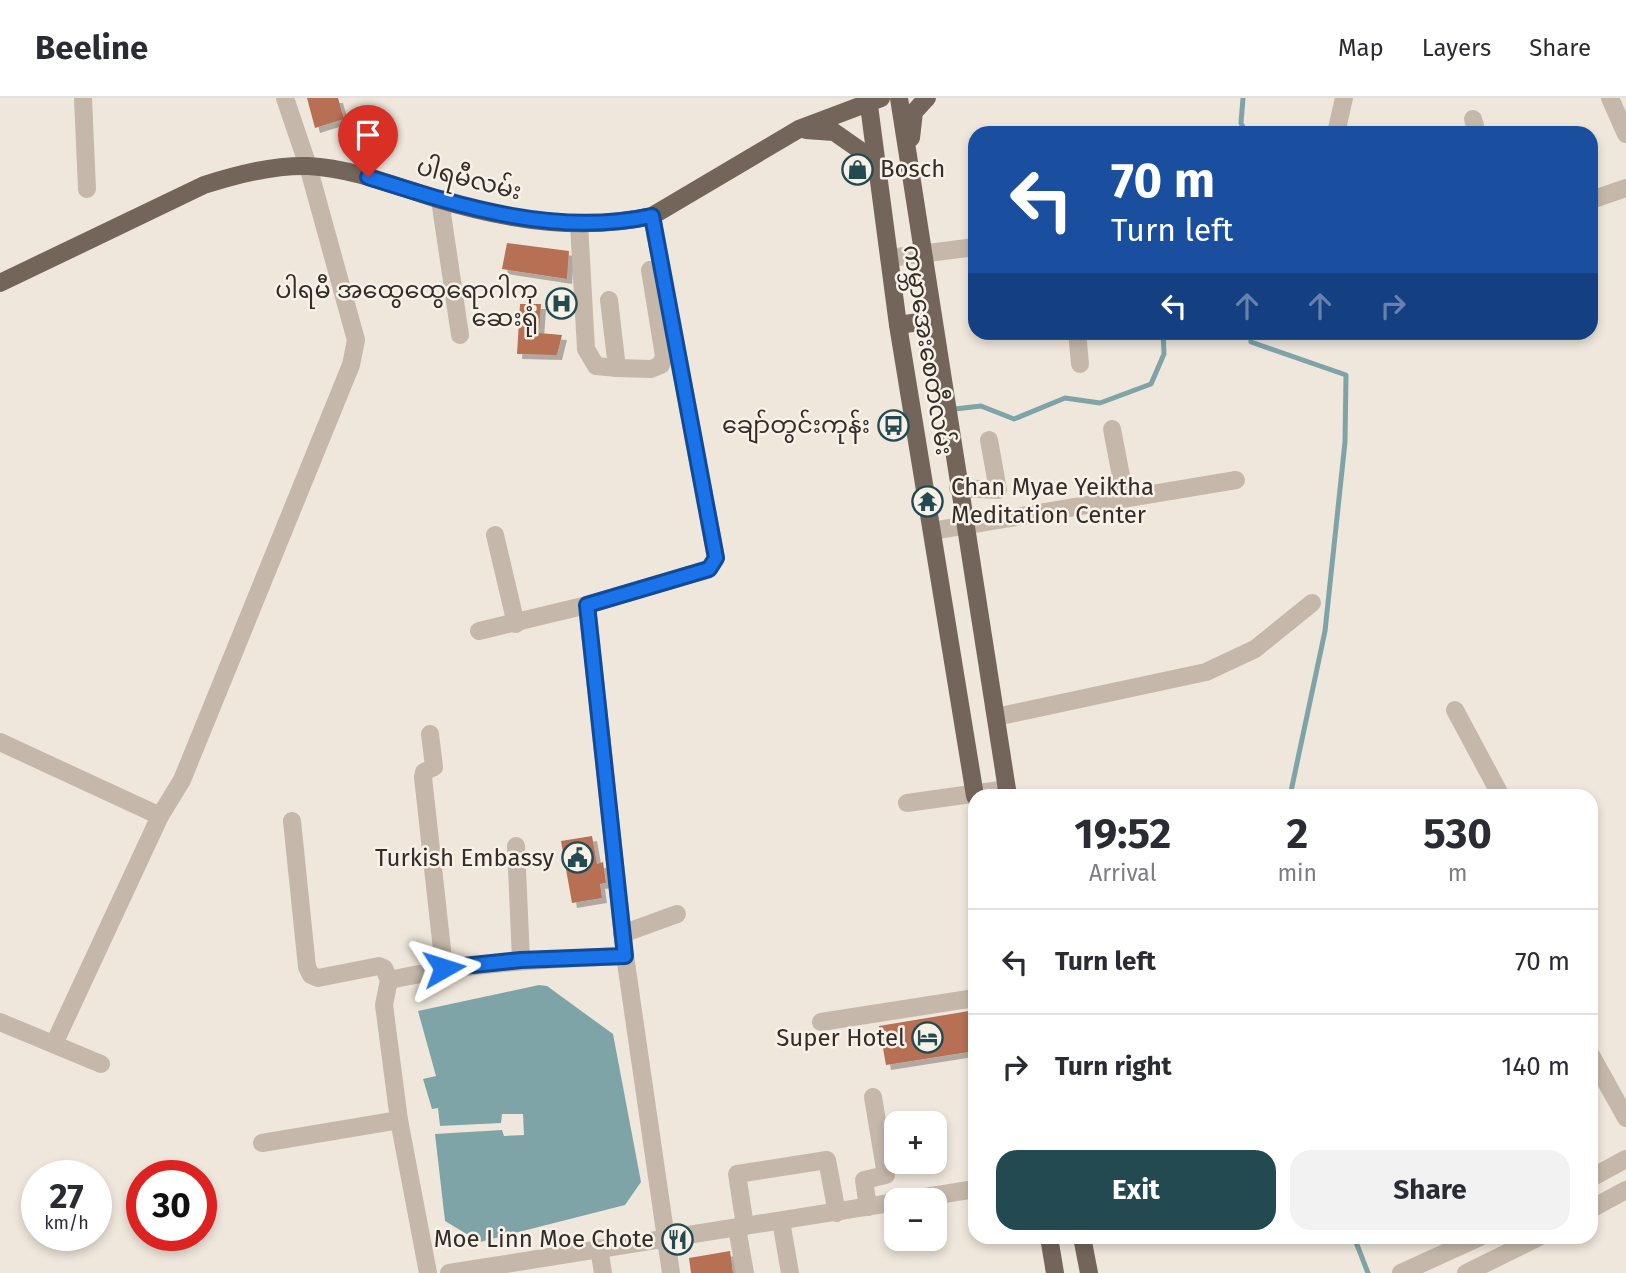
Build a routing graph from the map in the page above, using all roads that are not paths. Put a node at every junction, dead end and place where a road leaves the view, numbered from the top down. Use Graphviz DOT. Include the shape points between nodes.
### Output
graph roads {
  1 [pos="83,98"];
  2 [pos="285,98"];
  3 [pos="840,98"];
  4 [pos="899,98"];
  5 [pos="927,98"];
  6 [pos="1344,98"];
  7 [pos="1610,98"];
  8 [pos="872,100"];
  9 [pos="1338,126"];
  10 [pos="799,129"];
  11 [pos="1626,134"];
  12 [pos="908,159"];
  13 [pos="874,160"];
  14 [pos="308,166"];
  15 [pos="1626,188"];
  16 [pos="87,189"];
  17 [pos="1598,198"];
  18 [pos="440,200"];
  19 [pos="646,217"];
  20 [pos="579,224"];
  21 [pos="968,248"];
  22 [pos="923,254"];
  23 [pos="889,258"];
  24 [pos="0,283"];
  25 [pos="609,300"];
  26 [pos="933,320"];
  27 [pos="898,325"];
  28 [pos="460,335"];
  29 [pos="1078,340"];
  30 [pos="1080,364"];
  31 [pos="617,368"];
  32 [pos="1112,429"];
  33 [pos="989,440"];
  34 [pos="1236,480"];
  35 [pos="958,488"];
  36 [pos="1125,497"];
  37 [pos="964,525"];
  38 [pos="932,531"];
  39 [pos="495,535"];
  40 [pos="1312,603"];
  41 [pos="587,605"];
  42 [pos="516,624"];
  43 [pos="479,631"];
  44 [pos="1455,710"];
  45 [pos="996,717"];
  46 [pos="430,734"];
  47 [pos="0,742"];
  48 [pos="973,789"];
  49 [pos="1007,789"];
  50 [pos="1497,789"];
  51 [pos="968,795"];
  52 [pos="907,803"];
  53 [pos="160,816"];
  54 [pos="292,821"];
  55 [pos="516,846"];
  56 [pos="677,914"];
  57 [pos="622,934"];
  58 [pos="625,956"];
  59 [pos="521,960"];
  60 [pos="444,968"];
  61 [pos="389,980"];
  62 [pos="968,999"];
  63 [pos="0,1022"];
  64 [pos="821,1022"];
  65 [pos="54,1044"];
  66 [pos="101,1064"];
  67 [pos="1598,1067"];
  68 [pos="873,1097"];
  69 [pos="1624,1110"];
  70 [pos="399,1119"];
  71 [pos="262,1143"];
  72 [pos="1626,1158"];
  73 [pos="1598,1174"];
  74 [pos="968,1190"];
  75 [pos="1626,1190"];
  76 [pos="947,1194"];
  77 [pos="884,1204"];
  78 [pos="1598,1205"];
  79 [pos="868,1207"];
  80 [pos="837,1213"];
  81 [pos="781,1221"];
  82 [pos="741,1227"];
  83 [pos="665,1240"];
  84 [pos="1050,1244"];
  85 [pos="1083,1244"];
  86 [pos="1456,1244"];
  87 [pos="1525,1244"];
  88 [pos="599,1248"];
  89 [pos="500,1269"];
  90 [pos="428,1273"];
  91 [pos="449,1273"];
  92 [pos="603,1273"];
  93 [pos="671,1273"];
  94 [pos="745,1273"];
  95 [pos="790,1273"];
  96 [pos="1055,1273"];
  97 [pos="1089,1273"];
  98 [pos="1401,1273"];
  99 [pos="1466,1273"];
  1 -- 16 [label="street"];
  2 -- 14 [label="street"];
  3 -- 10 [label="main road" via="833,108"];
  4 -- 12 [label="main road"];
  5 -- 12 [label="main road" via="914,112"];
  6 -- 9 [label="street"];
  7 -- 11 [label="street"];
  8 -- 10 [label="main road, ပါရမီလမ်း"];
  8 -- 13 [label="main road, ကမ္ဘာအေးစေတီလမ်း"];
  10 -- 13 [label="main road" via="834,132"];
  10 -- 19 [label="main road, ပါရမီလမ်း"];
  12 -- 22 [label="main road"];
  13 -- 23 [label="main road, ကမ္ဘာအေးစေတီလမ်း"];
  14 -- 18 [label="main road, ပါရမီလမ်း" via="368,177"];
  14 -- 24 [label="main road, ပါရမီလမ်း" via="238,174 204,186"];
  14 -- 53 [label="street" via="356,340 351,365 182,779"];
  15 -- 17 [label="street"];
  18 -- 20 [label="main road, ပါရမီလမ်း"];
  18 -- 28 [label="street"];
  19 -- 20 [label="main road, ပါရမီလမ်း"];
  19 -- 31 [label="street" via="664,356 661,365 651,369"];
  19 -- 41 [label="street" via="716,558 709,569"];
  20 -- 31 [label="street" via="586,349 596,366"];
  21 -- 22 [label="street"];
  22 -- 23 [label="street"];
  22 -- 26 [label="main road"];
  23 -- 27 [label="main road, ကမ္ဘာအေးစေတီလမ်း"];
  25 -- 31 [label="street"];
  26 -- 27 [label="main road"];
  26 -- 35 [label="main road"];
  27 -- 38 [label="main road, ကမ္ဘာအေးစေတီလမ်း"];
  29 -- 30 [label="street"];
  32 -- 36 [label="street"];
  33 -- 35 [label="street" via="998,490"];
  34 -- 36 [label="street"];
  35 -- 37 [label="main road"];
  36 -- 37 [label="street"];
  37 -- 38 [label="street"];
  37 -- 45 [label="main road"];
  38 -- 48 [label="main road, ကမ္ဘာအေးစေတီလမ်း"];
  39 -- 42 [label="street"];
  40 -- 45 [label="street" via="1255,649 1206,672"];
  41 -- 42 [label="street"];
  41 -- 57 [label="street"];
  42 -- 43 [label="street"];
  44 -- 50 [label="street"];
  45 -- 49 [label="main road"];
  46 -- 60 [label="street" via="434,767 423,777"];
  47 -- 53 [label="street"];
  51 -- 52 [label="street"];
  53 -- 65 [label="street"];
  54 -- 61 [label="street" via="311,975 318,978 379,966"];
  55 -- 59 [label="street"];
  56 -- 57 [label="street"];
  57 -- 58 [label="street"];
  58 -- 59 [label="street"];
  58 -- 83 [label="street"];
  59 -- 60 [label="street"];
  60 -- 61 [label="street"];
  61 -- 70 [label="street" via="384,1005"];
  62 -- 64 [label="street"];
  63 -- 65 [label="street"];
  65 -- 66 [label="street"];
  67 -- 69 [label="street"];
  68 -- 79 [label="street" via="886,1175 864,1180"];
  70 -- 71 [label="street"];
  70 -- 90 [label="street"];
  72 -- 73 [label="street"];
  74 -- 76 [label="street"];
  75 -- 78 [label="street"];
  77 -- 79 [label="street"];
  79 -- 80 [label="street"];
  80 -- 81 [label="street"];
  80 -- 82 [label="street" via="827,1160 737,1174"];
  81 -- 82 [label="street"];
  81 -- 95 [label="street"];
  82 -- 83 [label="street"];
  82 -- 94 [label="street"];
  83 -- 88 [label="street"];
  83 -- 93 [label="street"];
  84 -- 96 [label="main road"];
  85 -- 97 [label="main road"];
  86 -- 98 [label="street"];
  87 -- 99 [label="street"];
  88 -- 89 [label="street"];
  88 -- 92 [label="street"];
  89 -- 91 [label="street"];
}
